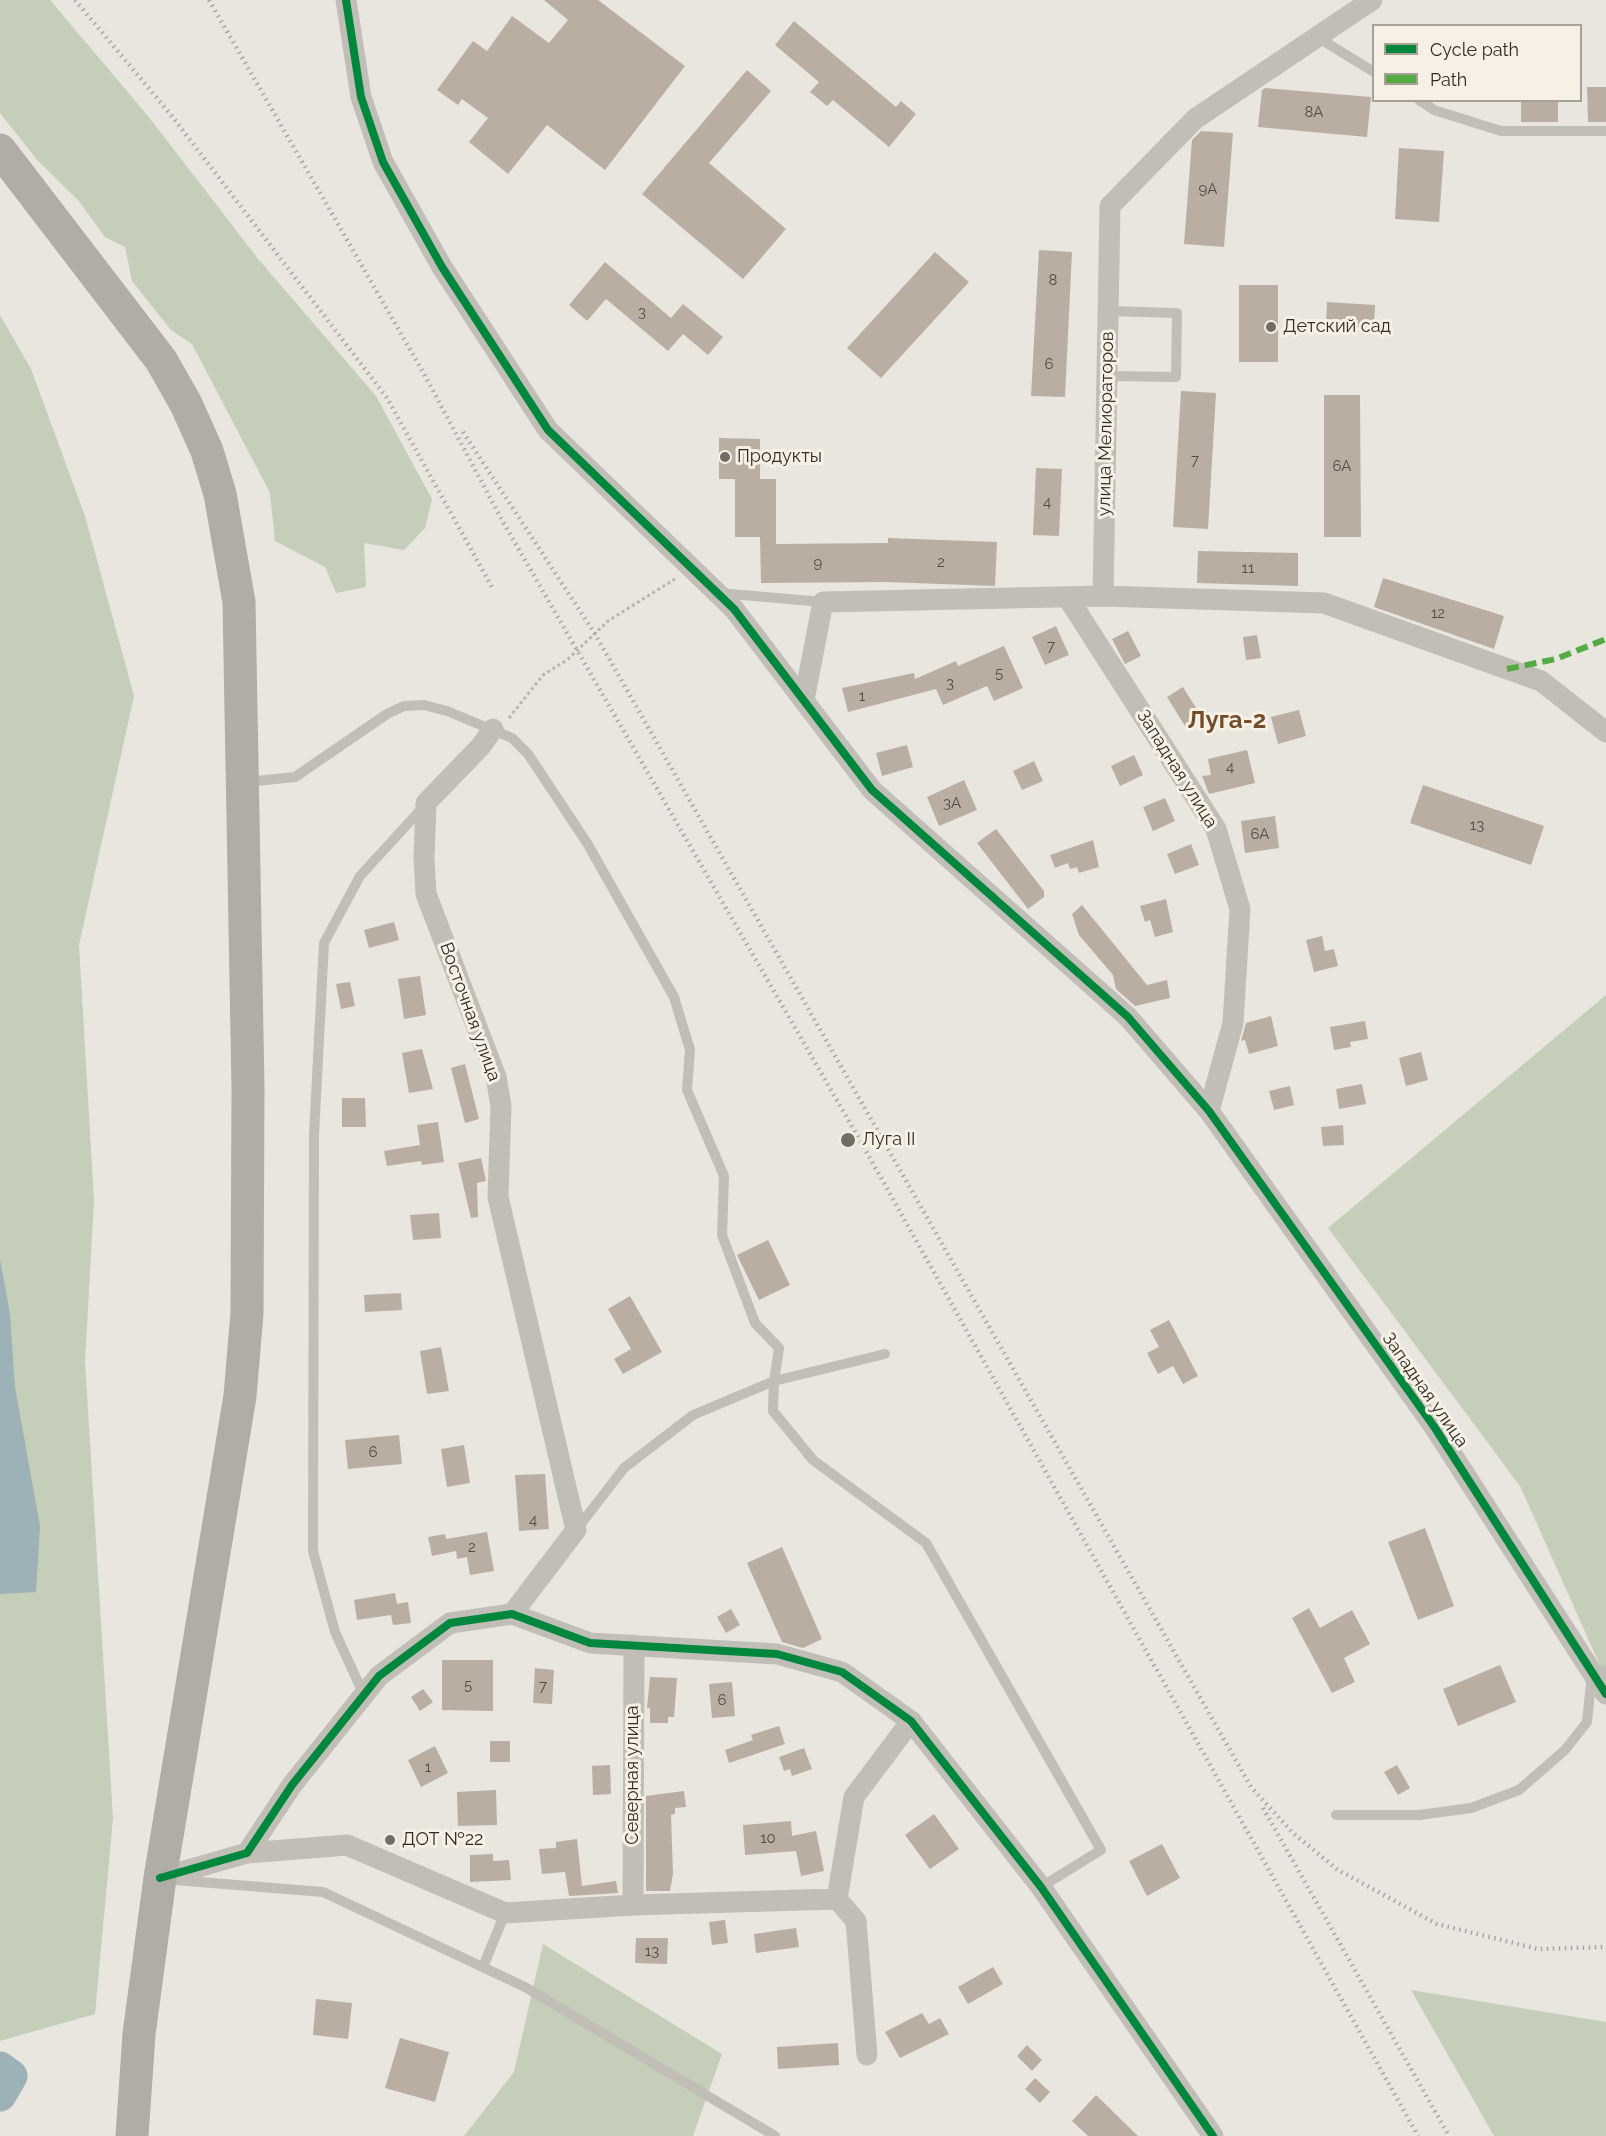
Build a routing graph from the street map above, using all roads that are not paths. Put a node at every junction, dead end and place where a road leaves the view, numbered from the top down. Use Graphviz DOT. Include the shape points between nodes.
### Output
graph roads {
  1 [pos="346,0"];
  2 [pos="1372,0"];
  3 [pos="1317,37"];
  4 [pos="1372,71"];
  5 [pos="1422,102"];
  6 [pos="1606,131"];
  7 [pos="0,150"];
  8 [pos="1108,311"];
  9 [pos="1107,376"];
  10 [pos="717,592"];
  11 [pos="1103,596"];
  12 [pos="1068,598"];
  13 [pos="823,602"];
  14 [pos="804,700"];
  15 [pos="493,729"];
  16 [pos="1606,732"];
  17 [pos="242,782"];
  18 [pos="426,803"];
  19 [pos="1209,1111"];
  20 [pos="885,1354"];
  21 [pos="774,1380"];
  22 [pos="576,1530"];
  23 [pos="512,1614"];
  24 [pos="634,1646"];
  25 [pos="1599,1672"];
  26 [pos="1606,1694"];
  27 [pos="364,1695"];
  28 [pos="911,1721"];
  29 [pos="1336,1815"];
  30 [pos="248,1852"];
  31 [pos="160,1878"];
  32 [pos="1041,1887"];
  33 [pos="837,1899"];
  34 [pos="633,1905"];
  35 [pos="505,1913"];
  36 [pos="483,1967"];
  37 [pos="867,2055"];
  38 [pos="132,2136"];
  39 [pos="775,2136"];
  40 [pos="1213,2136"];
  1 -- 10 [label="street" via="361,97 383,162 442,267 548,430"];
  2 -- 3 [label="street, улица Мелиораторов"];
  3 -- 4 [label="lane"];
  3 -- 8 [label="street, улица Мелиораторов" via="1195,119 1110,206"];
  5 -- 6 [label="lane" via="1434,110 1501,131"];
  7 -- 17 [label="main road" via="161,360 207,451 220,494 239,602"];
  8 -- 9 [label="street, улица Мелиораторов"];
  8 -- 9 [label="lane" via="1177,313 1176,377"];
  9 -- 11 [label="street, улица Мелиораторов"];
  10 -- 13 [label="lane"];
  10 -- 14 [label="street"];
  11 -- 12 [label="street"];
  11 -- 16 [label="street" via="1324,603 1541,681"];
  12 -- 13 [label="street"];
  12 -- 19 [label="street, Западная улица" via="1216,829 1240,909 1233,1023"];
  13 -- 14 [label="street"];
  14 -- 19 [label="street" via="872,790 1128,1017"];
  15 -- 17 [label="lane" via="424,705 404,706 295,777"];
  15 -- 18 [label="street"];
  15 -- 21 [label="lane" via="512,738 528,754 587,843 674,998 690,1050 687,1090 724,1176 722,1235 755,1323 779,1348"];
  17 -- 31 [label="main road" via="247,1313 240,1396"];
  18 -- 22 [label="street, Восточная улица" via="426,894 496,1077 501,1106 498,1197"];
  18 -- 27 [label="lane" via="360,876 324,943 314,1135 313,1551 335,1632"];
  19 -- 25 [label="street, Западная улица" via="1434,1428"];
  20 -- 21 [label="lane"];
  21 -- 22 [label="lane" via="693,1415 632,1461"];
  21 -- 32 [label="lane" via="773,1411 813,1460 926,1543 1082,1813 1101,1850"];
  22 -- 23 [label="street"];
  23 -- 24 [label="street" via="590,1643"];
  23 -- 27 [label="street" via="450,1623 379,1676"];
  24 -- 28 [label="street" via="777,1654 842,1672"];
  24 -- 34 [label="street, Северная улица"];
  25 -- 26 [label="street, Западная улица"];
  25 -- 29 [label="lane" via="1587,1722 1565,1750 1519,1790 1471,1809 1419,1815"];
  27 -- 30 [label="street" via="292,1785"];
  28 -- 32 [label="street"];
  28 -- 33 [label="street" via="854,1797"];
  30 -- 31 [label="street"];
  30 -- 35 [label="street" via="347,1845"];
  31 -- 36 [label="lane" via="323,1892"];
  31 -- 38 [label="main road" via="140,2034"];
  32 -- 40 [label="street"];
  33 -- 34 [label="street"];
  33 -- 37 [label="street" via="856,1921"];
  34 -- 35 [label="street"];
  35 -- 36 [label="lane"];
  36 -- 39 [label="lane" via="525,1987"];
}
